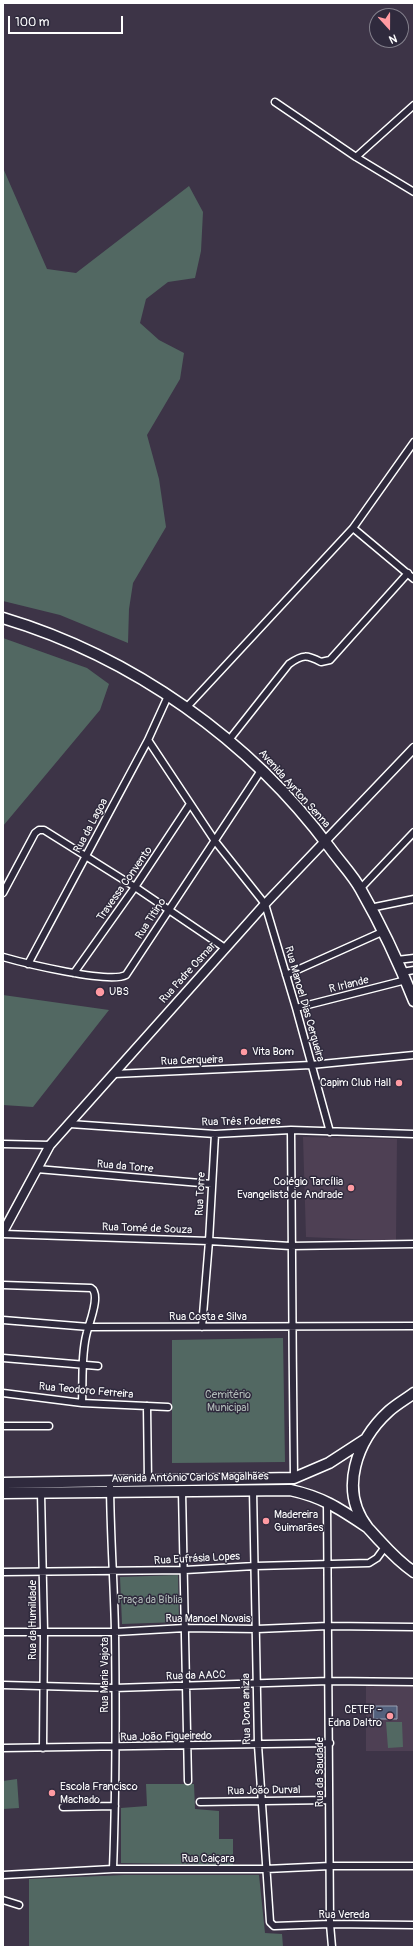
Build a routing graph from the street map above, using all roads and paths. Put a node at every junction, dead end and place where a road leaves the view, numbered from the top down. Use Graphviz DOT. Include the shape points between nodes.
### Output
graph roads {
  1 [pos="275,102"];
  2 [pos="414,106"];
  3 [pos="356,157"];
  4 [pos="414,192"];
  5 [pos="414,442"];
  6 [pos="353,528"];
  7 [pos="408,574"];
  8 [pos="414,579"];
  9 [pos="3,618"];
  10 [pos="168,696"];
  11 [pos="186,708"];
  12 [pos="148,740"];
  13 [pos="229,740"];
  14 [pos="414,748"];
  15 [pos="262,769"];
  16 [pos="190,804"];
  17 [pos="414,832"];
  18 [pos="215,841"];
  19 [pos="325,842"];
  20 [pos="86,857"];
  21 [pos="135,887"];
  22 [pos="360,888"];
  23 [pos="3,893"];
  24 [pos="414,899"];
  25 [pos="265,904"];
  26 [pos="370,908"];
  27 [pos="169,910"];
  28 [pos="382,932"];
  29 [pos="225,948"];
  30 [pos="3,957"];
  31 [pos="414,958"];
  32 [pos="397,960"];
  33 [pos="28,964"];
  34 [pos="414,970"];
  35 [pos="74,973"];
  36 [pos="286,975"];
  37 [pos="404,976"];
  38 [pos="414,1001"];
  39 [pos="296,1008"];
  40 [pos="414,1055"];
  41 [pos="311,1065"];
  42 [pos="114,1074"];
  43 [pos="70,1124"];
  44 [pos="291,1130"];
  45 [pos="330,1132"];
  46 [pos="215,1134"];
  47 [pos="414,1134"];
  48 [pos="3,1144"];
  49 [pos="50,1145"];
  50 [pos="37,1169"];
  51 [pos="212,1184"];
  52 [pos="3,1233"];
  53 [pos="210,1241"];
  54 [pos="414,1244"];
  55 [pos="290,1246"];
  56 [pos="3,1285"];
  57 [pos="3,1320"];
  58 [pos="293,1326"];
  59 [pos="414,1326"];
  60 [pos="89,1327"];
  61 [pos="202,1327"];
  62 [pos="3,1358"];
  63 [pos="84,1365"];
  64 [pos="98,1366"];
  65 [pos="3,1393"];
  66 [pos="414,1393"];
  67 [pos="82,1403"];
  68 [pos="147,1406"];
  69 [pos="168,1407"];
  70 [pos="3,1426"];
  71 [pos="49,1426"];
  72 [pos="366,1439"];
  73 [pos="294,1478"];
  74 [pos="110,1480"];
  75 [pos="148,1481"];
  76 [pos="3,1483"];
  77 [pos="253,1490"];
  78 [pos="110,1491"];
  79 [pos="182,1491"];
  80 [pos="3,1493"];
  81 [pos="41,1493"];
  82 [pos="327,1501"];
  83 [pos="367,1527"];
  84 [pos="386,1547"];
  85 [pos="328,1565"];
  86 [pos="255,1566"];
  87 [pos="185,1570"];
  88 [pos="43,1571"];
  89 [pos="3,1572"];
  90 [pos="113,1572"];
  91 [pos="413,1572"];
  92 [pos="328,1626"];
  93 [pos="414,1627"];
  94 [pos="185,1628"];
  95 [pos="257,1629"];
  96 [pos="44,1631"];
  97 [pos="3,1632"];
  98 [pos="115,1632"];
  99 [pos="329,1681"];
  100 [pos="414,1682"];
  101 [pos="256,1683"];
  102 [pos="3,1685"];
  103 [pos="43,1685"];
  104 [pos="186,1686"];
  105 [pos="114,1688"];
  106 [pos="330,1743"];
  107 [pos="258,1745"];
  108 [pos="187,1747"];
  109 [pos="3,1748"];
  110 [pos="43,1748"];
  111 [pos="116,1748"];
  112 [pos="188,1781"];
  113 [pos="329,1800"];
  114 [pos="200,1802"];
  115 [pos="261,1802"];
  116 [pos="115,1806"];
  117 [pos="63,1807"];
  118 [pos="330,1866"];
  119 [pos="414,1866"];
  120 [pos="113,1869"];
  121 [pos="266,1869"];
  122 [pos="3,1875"];
  123 [pos="3,1900"];
  124 [pos="19,1905"];
  125 [pos="330,1924"];
  126 [pos="414,1925"];
  127 [pos="274,1926"];
  128 [pos="332,1947"];
  1 -- 3 [label="street"];
  2 -- 3 [label="street"];
  3 -- 4 [label="street"];
  5 -- 6 [label="street"];
  6 -- 7 [label="street"];
  6 -- 11 [label="street"];
  7 -- 8 [label="street"];
  7 -- 13 [label="street" via="330,660 321,662 309,656 301,657 289,664"];
  9 -- 10 [label="main road, Avenida Ayrton Senna" via="40,629 69,642"];
  10 -- 11 [label="main road, Avenida Ayrton Senna"];
  10 -- 12 [label="street, Rua da Lagoa"];
  11 -- 13 [label="main road, Avenida Ayrton Senna"];
  12 -- 16 [label="street"];
  12 -- 20 [label="street, Rua da Lagoa"];
  13 -- 15 [label="main road, Avenida Ayrton Senna"];
  14 -- 19 [label="street, Rua Padre Osmar"];
  15 -- 18 [label="street, Rua Titino"];
  15 -- 19 [label="main road, Avenida Ayrton Senna" via="307,818"];
  16 -- 18 [label="street"];
  16 -- 21 [label="street, Travessa Convento"];
  17 -- 22 [label="street"];
  18 -- 25 [label="street"];
  18 -- 27 [label="street, Rua Titino"];
  19 -- 22 [label="main road, Avenida Ayrton Senna"];
  19 -- 25 [label="street, Rua Padre Osmar"];
  20 -- 21 [label="street"];
  20 -- 23 [label="street" via="44,830 40,830 34,833"];
  20 -- 33 [label="street, Rua da Lagoa"];
  21 -- 27 [label="street"];
  21 -- 35 [label="street, Travessa Convento"];
  22 -- 26 [label="main road, Avenida Ayrton Senna"];
  24 -- 26 [label="street"];
  25 -- 29 [label="street, Rua Padre Osmar"];
  25 -- 36 [label="street, Rua Manoel Dias Cerqueira"];
  26 -- 28 [label="main road, Avenida Ayrton Senna"];
  27 -- 29 [label="street"];
  27 -- 35 [label="street, Rua Titino" via="126,976 115,978"];
  28 -- 32 [label="main road, Avenida Ayrton Senna"];
  28 -- 36 [label="street"];
  29 -- 42 [label="street, Rua Padre Osmar"];
  30 -- 33 [label="street, Rua Titino"];
  31 -- 32 [label="street"];
  32 -- 37 [label="main road, Avenida Ayrton Senna"];
  33 -- 35 [label="street, Rua Titino"];
  34 -- 37 [label="street, R Irlande"];
  36 -- 39 [label="street, Rua Manoel Dias Cerqueira"];
  37 -- 38 [label="main road, Avenida Ayrton Senna"];
  37 -- 39 [label="street, R Irlande"];
  39 -- 41 [label="street, Rua Manoel Dias Cerqueira"];
  40 -- 41 [label="street, Rua Cerqueira"];
  41 -- 42 [label="street, Rua Cerqueira"];
  41 -- 45 [label="street, Rua Manoel Dias Cerqueira"];
  42 -- 43 [label="street, Rua Padre Osmar"];
  43 -- 46 [label="street, Rua Três Poderes"];
  43 -- 49 [label="street, Rua Padre Osmar"];
  44 -- 45 [label="street, Rua Três Poderes"];
  44 -- 46 [label="street, Rua Três Poderes"];
  44 -- 55 [label="street"];
  45 -- 47 [label="street, Rua Três Poderes"];
  46 -- 51 [label="street, Rua Torre"];
  48 -- 49 [label="street"];
  49 -- 50 [label="street, Rua Padre Osmar"];
  50 -- 51 [label="street, Rua da Torre"];
  50 -- 52 [label="street, Rua Padre Osmar"];
  51 -- 53 [label="street, Rua Torre"];
  52 -- 53 [label="street, Rua Tomé de Souza"];
  53 -- 55 [label="street, Rua Tomé de Souza"];
  53 -- 61 [label="street, Rua Torre"];
  54 -- 55 [label="street, Rua Tomé de Souza"];
  55 -- 58 [label="street"];
  56 -- 60 [label="street" via="91,1288 96,1293"];
  57 -- 60 [label="street, Rua Costa e Silva"];
  58 -- 59 [label="street, Rua Costa e Silva"];
  58 -- 61 [label="street, Rua Costa e Silva"];
  58 -- 73 [label="street"];
  60 -- 61 [label="street, Rua Costa e Silva"];
  60 -- 63 [label="street"];
  62 -- 63 [label="street"];
  63 -- 64 [label="street"];
  63 -- 67 [label="street"];
  65 -- 67 [label="street, Rua Teodoro Ferreira"];
  66 -- 72 [label="main road" via="390,1410"];
  67 -- 68 [label="street, Rua Teodoro Ferreira"];
  68 -- 69 [label="street, Rua Teodoro Ferreira"];
  68 -- 75 [label="street"];
  70 -- 71 [label="street"];
  72 -- 73 [label="main road, Avenida Antônio Carlos Magalhães" via="329,1463"];
  72 -- 83 [label="main road" via="358,1454 353,1490 357,1507"];
  73 -- 75 [label="main road, Avenida Antônio Carlos Magalhães"];
  74 -- 75 [label="main road, Avenida Antônio Carlos Magalhães"];
  74 -- 76 [label="main road, Avenida Antônio Carlos Magalhães"];
  74 -- 78 [label="street, Rua Maria Vajota"];
  77 -- 79 [label="main road, Avenida Antônio Carlos Magalhães"];
  77 -- 82 [label="main road, Avenida Antônio Carlos Magalhães" via="290,1490"];
  77 -- 86 [label="street, Rua Dona anizia"];
  78 -- 79 [label="main road, Avenida Antônio Carlos Magalhães"];
  78 -- 81 [label="main road, Avenida Antônio Carlos Magalhães"];
  78 -- 90 [label="street, Rua Maria Vajota"];
  79 -- 87 [label="street"];
  80 -- 81 [label="main road, Avenida Antônio Carlos Magalhães"];
  81 -- 88 [label="street, Rua da Humildade"];
  82 -- 83 [label="main road, Avenida Antônio Carlos Magalhães"];
  82 -- 85 [label="street, Rua da Saudade"];
  83 -- 84 [label="main road"];
  84 -- 85 [label="street, Rua Eufrásia Lopes" via="372,1562"];
  84 -- 91 [label="main road"];
  85 -- 86 [label="street, Rua Eufrásia Lopes"];
  85 -- 92 [label="street, Rua da Saudade"];
  86 -- 87 [label="street, Rua Eufrásia Lopes"];
  86 -- 95 [label="street, Rua Dona anizia"];
  87 -- 90 [label="street, Rua Eufrásia Lopes"];
  87 -- 94 [label="street"];
  88 -- 89 [label="street, Rua Eufrásia Lopes"];
  88 -- 90 [label="street, Rua Eufrásia Lopes"];
  88 -- 96 [label="street, Rua da Humildade"];
  90 -- 98 [label="street, Rua Maria Vajota"];
  92 -- 93 [label="street, Rua Manoel Novais"];
  92 -- 95 [label="street, Rua Manoel Novais"];
  92 -- 99 [label="street, Rua da Saudade"];
  94 -- 95 [label="street, Rua Manoel Novais"];
  94 -- 98 [label="street, Rua Manoel Novais"];
  94 -- 104 [label="street"];
  95 -- 101 [label="street, Rua Dona anizia"];
  96 -- 97 [label="street, Rua Manoel Novais"];
  96 -- 98 [label="street, Rua Manoel Novais"];
  96 -- 103 [label="street, Rua da Humildade"];
  98 -- 105 [label="street, Rua Maria Vajota"];
  99 -- 100 [label="street, Rua da AACC"];
  99 -- 101 [label="street, Rua da AACC"];
  99 -- 106 [label="street, Rua da Saudade"];
  101 -- 104 [label="street, Rua da AACC"];
  101 -- 107 [label="street, Rua Dona anizia"];
  102 -- 103 [label="street, Rua da AACC"];
  103 -- 105 [label="street, Rua da AACC"];
  103 -- 110 [label="street, Rua da Humildade"];
  104 -- 105 [label="street, Rua da AACC"];
  104 -- 108 [label="street"];
  105 -- 111 [label="street, Rua Maria Vajota"];
  106 -- 107 [label="street, Rua João Figueiredo"];
  106 -- 113 [label="street, Rua da Saudade"];
  107 -- 108 [label="street, Rua João Figueiredo"];
  107 -- 115 [label="street, Rua Dona anizia"];
  108 -- 111 [label="street, Rua João Figueiredo"];
  108 -- 112 [label="street"];
  109 -- 110 [label="street, Rua João Figueiredo"];
  110 -- 111 [label="street, Rua João Figueiredo"];
  111 -- 116 [label="street, Rua Maria Vajota"];
  113 -- 115 [label="street, Rua João Durval"];
  113 -- 118 [label="street, Rua da Saudade"];
  114 -- 115 [label="street, Rua João Durval"];
  115 -- 121 [label="street, Rua Dona anizia"];
  116 -- 117 [label="street"];
  116 -- 120 [label="street, Rua Maria Vajota"];
  118 -- 119 [label="street, Rua Caiçara"];
  118 -- 121 [label="street, Rua Caiçara"];
  118 -- 125 [label="street, Rua da Saudade"];
  120 -- 121 [label="street, Rua Caiçara"];
  120 -- 122 [label="street, Rua Caiçara"];
  121 -- 127 [label="street, Rua Dona anizia" via="270,1922"];
  123 -- 124 [label="street"];
  125 -- 126 [label="street, Rua Vereda"];
  125 -- 127 [label="street, Rua Vereda"];
  125 -- 128 [label="street, Rua da Saudade"];
}
